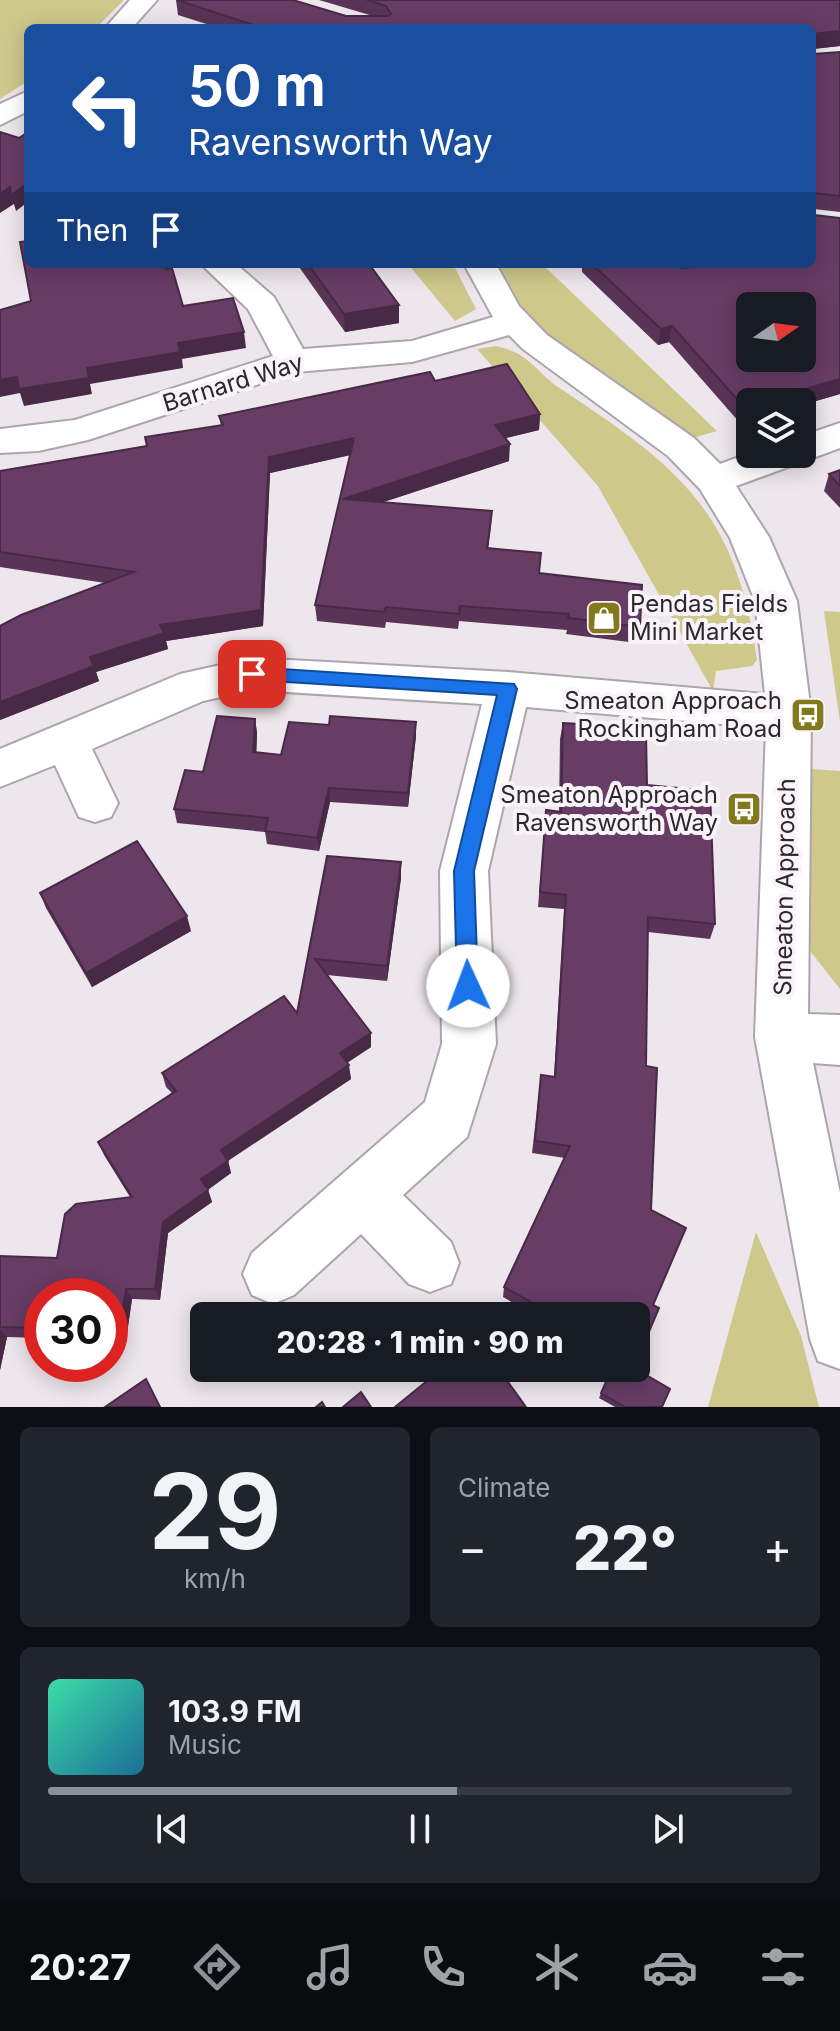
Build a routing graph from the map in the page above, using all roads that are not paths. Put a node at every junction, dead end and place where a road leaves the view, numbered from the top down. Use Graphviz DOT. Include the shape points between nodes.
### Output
graph roads {
  1 [pos="144,0"];
  2 [pos="122,24"];
  3 [pos="24,101"];
  4 [pos="0,116"];
  5 [pos="222,268"];
  6 [pos="482,268"];
  7 [pos="514,321"];
  8 [pos="293,362"];
  9 [pos="840,435"];
  10 [pos="0,441"];
  11 [pos="816,444"];
  12 [pos="747,468"];
  13 [pos="713,480"];
  14 [pos="508,689"];
  15 [pos="789,713"];
  16 [pos="66,741"];
  17 [pos="0,769"];
  18 [pos="95,803"];
  19 [pos="781,1037"];
  20 [pos="840,1040"];
  21 [pos="362,1195"];
  22 [pos="430,1263"];
  23 [pos="273,1274"];
  24 [pos="840,1339"];
  1 -- 2 [label="street"];
  3 -- 4 [label="street"];
  5 -- 8 [label="street" via="262,304"];
  6 -- 7 [label="street, Smeaton Approach"];
  7 -- 8 [label="street, Barnard Way" via="422,350"];
  7 -- 13 [label="street, Smeaton Approach" via="553,358 681,447"];
  8 -- 10 [label="street, Barnard Way" via="84,429"];
  9 -- 11 [label="street"];
  12 -- 13 [label="street"];
  13 -- 15 [label="street, Smeaton Approach" via="749,537 776,601"];
  14 -- 15 [label="street"];
  14 -- 16 [label="street" via="252,674 195,686"];
  14 -- 21 [label="street" via="464,871 469,1044 448,1118"];
  15 -- 19 [label="street, Smeaton Approach"];
  16 -- 17 [label="street"];
  16 -- 18 [label="street"];
  19 -- 20 [label="street"];
  19 -- 24 [label="street, Smeaton Approach"];
  21 -- 22 [label="street"];
  21 -- 23 [label="street"];
}
